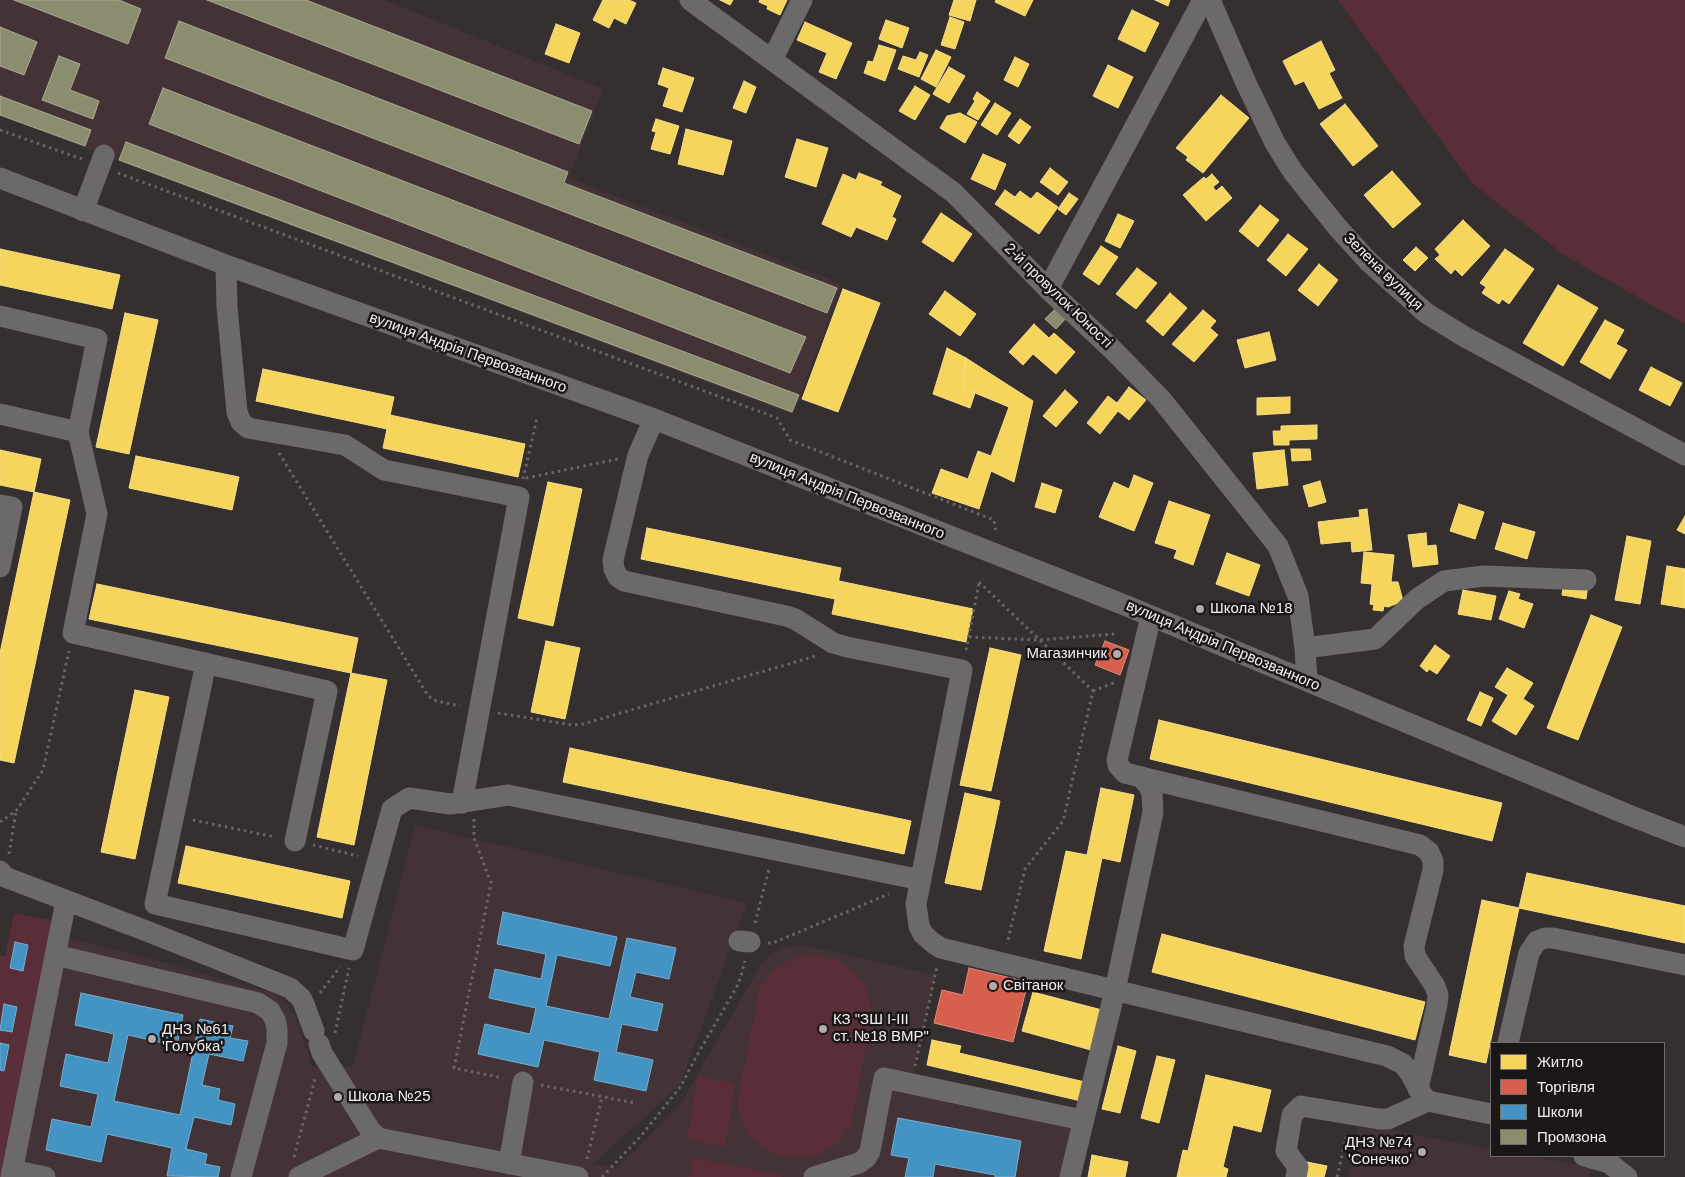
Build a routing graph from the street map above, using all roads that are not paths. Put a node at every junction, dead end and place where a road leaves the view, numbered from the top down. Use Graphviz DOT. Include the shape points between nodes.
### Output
graph roads {
  1 [pos="690,0"];
  2 [pos="802,0"];
  3 [pos="1203,0"];
  4 [pos="1210,0"];
  5 [pos="772,60"];
  6 [pos="102,160"];
  7 [pos="0,178"];
  8 [pos="83,211"];
  9 [pos="226,265"];
  10 [pos="1048,289"];
  11 [pos="0,316"];
  12 [pos="0,414"];
  13 [pos="654,419"];
  14 [pos="78,432"];
  15 [pos="1685,455"];
  16 [pos="0,505"];
  17 [pos="0,567"];
  18 [pos="1586,580"];
  19 [pos="1151,616"];
  20 [pos="1305,648"];
  21 [pos="206,663"];
  22 [pos="1307,681"];
  23 [pos="1141,777"];
  24 [pos="468,802"];
  25 [pos="1685,837"];
  26 [pos="295,841"];
  27 [pos="2,874"];
  28 [pos="921,880"];
  29 [pos="66,901"];
  30 [pos="55,955"];
  31 [pos="1685,965"];
  32 [pos="1115,990"];
  33 [pos="1508,1042"];
  34 [pos="523,1082"];
  35 [pos="1423,1095"];
  36 [pos="1490,1114"];
  37 [pos="1082,1120"];
  38 [pos="378,1138"];
  39 [pos="1588,1157"];
  40 [pos="509,1164"];
  41 [pos="296,1168"];
  42 [pos="582,1170"];
  43 [pos="11,1174"];
  44 [pos="45,1177"];
  45 [pos="241,1177"];
  46 [pos="814,1177"];
  47 [pos="1070,1177"];
  48 [pos="1296,1177"];
  49 [pos="1627,1177"];
  1 -- 5 [label="street, 2-й провулок Юності"];
  2 -- 5 [label="street"];
  3 -- 10 [label="street"];
  4 -- 15 [label="street, Зелена вулиця" via="1275,143 1293,172 1375,268 1426,313 1465,338"];
  5 -- 10 [label="street, 2-й провулок Юності" via="954,193"];
  6 -- 8 [label="street"];
  7 -- 8 [label="street, вулиця Андрія Первозванного"];
  8 -- 9 [label="street, вулиця Андрія Первозванного"];
  9 -- 13 [label="street, вулиця Андрія Первозванного"];
  9 -- 24 [label="street" via="237,412 248,428 345,445 384,470 521,488 480,710"];
  10 -- 20 [label="street, 2-й провулок Юності" via="1162,399 1278,546 1298,596"];
  11 -- 14 [label="street" via="97,339"];
  12 -- 14 [label="street"];
  13 -- 19 [label="street, вулиця Андрія Первозванного"];
  13 -- 28 [label="street" via="638,455 613,560 614,569 624,582 786,616 847,647 962,670"];
  14 -- 21 [label="street" via="97,514 72,633"];
  16 -- 17 [label="street" via="12,507"];
  18 -- 20 [label="street" via="1484,576 1444,582 1418,599 1375,639"];
  19 -- 22 [label="street, вулиця Андрія Первозванного"];
  19 -- 23 [label="street" via="1117,760 1125,773"];
  20 -- 22 [label="street, 2-й провулок Юності"];
  21 -- 24 [label="street" via="155,904 353,949 392,809 410,798 450,804"];
  21 -- 26 [label="street" via="328,691"];
  22 -- 25 [label="street, вулиця Андрія Первозванного"];
  23 -- 32 [label="street" via="1152,793 1153,812"];
  23 -- 35 [label="street" via="1420,845 1429,852 1433,870 1414,946 1415,956 1435,986 1438,1000"];
  24 -- 28 [label="street" via="508,795"];
  27 -- 29 [label="street"];
  28 -- 32 [label="street" via="916,904 919,926 923,934 941,948"];
  29 -- 30 [label="street"];
  29 -- 38 [label="street" via="282,984 296,993 307,1010 321,1048"];
  30 -- 43 [label="street"];
  30 -- 45 [label="street" via="258,1003 270,1011 277,1028 277,1043"];
  31 -- 33 [label="street" via="1553,938 1538,941 1529,953"];
  32 -- 35 [label="street" via="1387,1056 1403,1064"];
  32 -- 37 [label="street"];
  34 -- 40 [label="street"];
  35 -- 36 [label="street"];
  35 -- 48 [label="street" via="1388,1118 1379,1120 1301,1106 1292,1115 1286,1151 1298,1167"];
  37 -- 46 [label="street" via="884,1078 866,1158"];
  37 -- 47 [label="street"];
  38 -- 40 [label="street"];
  38 -- 41 [label="street"];
  39 -- 49 [label="street" via="1609,1163"];
  40 -- 42 [label="street"];
  43 -- 44 [label="street"];
}
